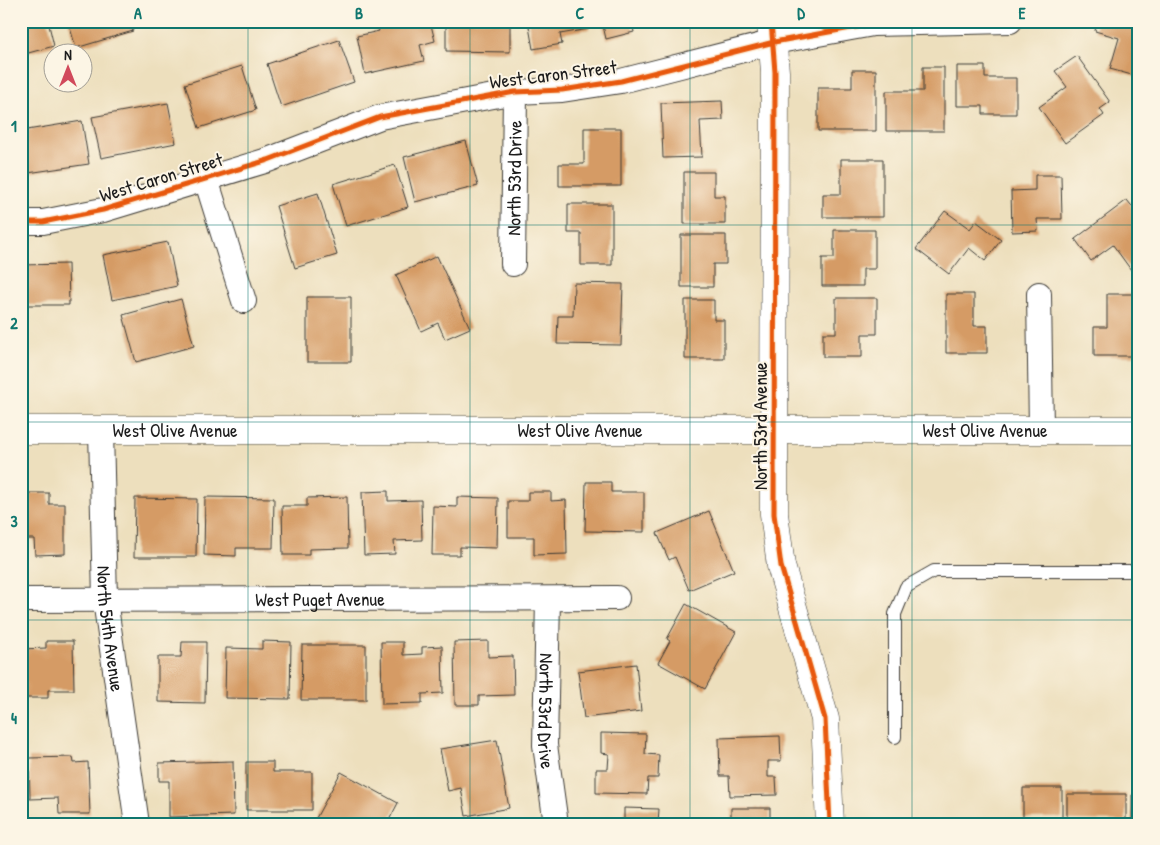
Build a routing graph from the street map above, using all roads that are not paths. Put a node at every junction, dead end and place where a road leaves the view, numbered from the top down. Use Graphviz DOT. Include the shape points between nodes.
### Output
graph roads {
  1 [pos="1010,21"];
  2 [pos="772,32"];
  3 [pos="515,92"];
  4 [pos="206,179"];
  5 [pos="21,222"];
  6 [pos="513,264"];
  7 [pos="1039,294"];
  8 [pos="244,301"];
  9 [pos="21,430"];
  10 [pos="101,430"];
  11 [pos="1041,430"];
  12 [pos="1139,430"];
  13 [pos="775,432"];
  14 [pos="1139,571"];
  15 [pos="617,598"];
  16 [pos="548,599"];
  17 [pos="21,600"];
  18 [pos="105,600"];
  19 [pos="894,737"];
  20 [pos="137,824"];
  21 [pos="556,824"];
  22 [pos="830,824"];
  1 -- 2 [label="street, West Caron Street" via="873,24"];
  2 -- 3 [label="street, West Caron Street" via="621,81 562,90"];
  2 -- 13 [label="main road, North 53rd Avenue"];
  3 -- 4 [label="street, West Caron Street" via="380,118 268,160"];
  3 -- 6 [label="street, North 53rd Drive"];
  4 -- 5 [label="street, West Caron Street" via="76,216"];
  4 -- 8 [label="street"];
  7 -- 11 [label="street"];
  9 -- 10 [label="main road, West Olive Avenue"];
  10 -- 13 [label="main road, West Olive Avenue" via="634,428"];
  10 -- 18 [label="street, North 54th Avenue"];
  11 -- 12 [label="main road, West Olive Avenue"];
  11 -- 13 [label="main road, West Olive Avenue"];
  13 -- 22 [label="main road, North 53rd Avenue" via="774,514 781,566 825,719"];
  14 -- 19 [label="lane" via="934,571 906,587 895,614"];
  15 -- 16 [label="street, West Puget Avenue"];
  16 -- 18 [label="street, West Puget Avenue"];
  16 -- 21 [label="street, North 53rd Drive" via="545,745"];
  17 -- 18 [label="street, West Puget Avenue"];
  18 -- 20 [label="street, North 54th Avenue"];
}
